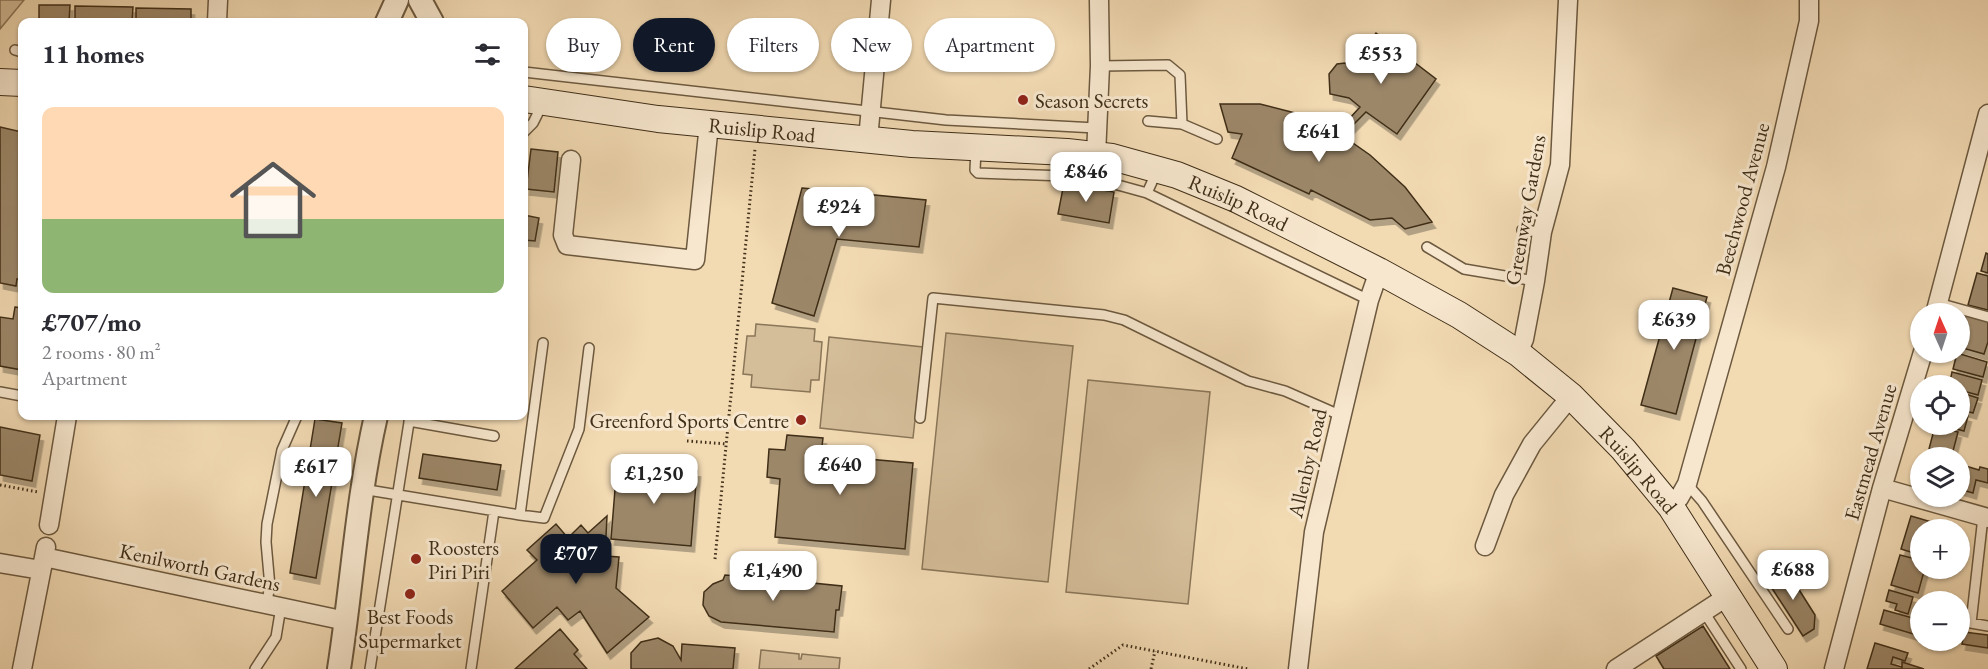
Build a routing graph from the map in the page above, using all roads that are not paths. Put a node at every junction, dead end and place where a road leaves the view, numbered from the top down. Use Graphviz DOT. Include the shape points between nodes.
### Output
graph roads {
  1 [pos="218,0"];
  2 [pos="397,0"];
  3 [pos="420,0"];
  4 [pos="881,0"];
  5 [pos="1099,0"];
  6 [pos="1568,0"];
  7 [pos="1809,0"];
  8 [pos="217,18"];
  9 [pos="389,18"];
  10 [pos="430,18"];
  11 [pos="1100,66"];
  12 [pos="528,72"];
  13 [pos="0,82"];
  14 [pos="18,83"];
  15 [pos="534,101"];
  16 [pos="871,111"];
  17 [pos="1988,114"];
  18 [pos="1148,121"];
  19 [pos="709,124"];
  20 [pos="1182,124"];
  21 [pos="528,128"];
  22 [pos="1096,128"];
  23 [pos="868,139"];
  24 [pos="1217,139"];
  25 [pos="1096,155"];
  26 [pos="571,160"];
  27 [pos="1066,164"];
  28 [pos="1158,169"];
  29 [pos="1147,193"];
  30 [pos="1522,230"];
  31 [pos="1542,232"];
  32 [pos="1427,247"];
  33 [pos="1379,271"];
  34 [pos="1535,281"];
  35 [pos="1369,300"];
  36 [pos="1937,303"];
  37 [pos="1970,314"];
  38 [pos="1988,317"];
  39 [pos="543,344"];
  40 [pos="589,348"];
  41 [pos="1518,353"];
  42 [pos="1920,363"];
  43 [pos="0,392"];
  44 [pos="18,395"];
  45 [pos="1570,396"];
  46 [pos="1342,416"];
  47 [pos="920,418"];
  48 [pos="66,420"];
  49 [pos="295,420"];
  50 [pos="375,420"];
  51 [pos="410,420"];
  52 [pos="419,420"];
  53 [pos="494,436"];
  54 [pos="1687,484"];
  55 [pos="1882,488"];
  56 [pos="362,489"];
  57 [pos="398,495"];
  58 [pos="1671,507"];
  59 [pos="494,511"];
  60 [pos="520,515"];
  61 [pos="1986,518"];
  62 [pos="49,525"];
  63 [pos="1485,546"];
  64 [pos="44,558"];
  65 [pos="0,562"];
  66 [pos="1728,596"];
  67 [pos="274,606"];
  68 [pos="1704,612"];
  69 [pos="346,621"];
  70 [pos="1988,626"];
  71 [pos="1788,629"];
  72 [pos="22,669"];
  73 [pos="255,669"];
  74 [pos="339,669"];
  75 [pos="370,669"];
  76 [pos="471,669"];
  77 [pos="1298,669"];
  78 [pos="1616,669"];
  79 [pos="1741,669"];
  80 [pos="1774,669"];
  81 [pos="1834,669"];
  1 -- 8 [label="street"];
  2 -- 9 [label="street"];
  3 -- 10 [label="street"];
  4 -- 16 [label="street"];
  5 -- 11 [label="street"];
  6 -- 31 [label="street, Greenway Gardens" via="1560,165"];
  7 -- 54 [label="street, Beechwood Avenue" via="1809,21 1776,167"];
  11 -- 20 [label="lane" via="1168,65 1180,75"];
  11 -- 22 [label="street"];
  12 -- 16 [label="lane"];
  13 -- 14 [label="main road"];
  15 -- 19 [label="main road, Ruislip Road" via="658,126"];
  15 -- 21 [label="lane" via="533,123"];
  16 -- 22 [label="lane" via="946,120"];
  16 -- 23 [label="street"];
  17 -- 36 [label="street"];
  18 -- 20 [label="lane"];
  19 -- 23 [label="main road, Ruislip Road"];
  19 -- 26 [label="street" via="695,260 567,245 563,235"];
  20 -- 24 [label="lane"];
  22 -- 25 [label="street"];
  23 -- 27 [label="main road, Ruislip Road" via="976,148"];
  25 -- 27 [label="main road, Ruislip Road"];
  25 -- 28 [label="main road, Ruislip Road"];
  27 -- 29 [label="lane" via="1107,182"];
  28 -- 29 [label="lane"];
  28 -- 33 [label="main road, Ruislip Road" via="1236,199"];
  29 -- 35 [label="lane"];
  30 -- 31 [label="lane"];
  31 -- 34 [label="street, Greenway Gardens"];
  32 -- 34 [label="lane" via="1464,269"];
  33 -- 35 [label="street, Allenby Road"];
  33 -- 41 [label="main road, Ruislip Road"];
  34 -- 41 [label="street, Greenway Gardens"];
  35 -- 46 [label="street, Allenby Road"];
  37 -- 38 [label="lane"];
  39 -- 60 [label="lane"];
  40 -- 60 [label="lane" via="579,429 544,518"];
  41 -- 45 [label="main road, Ruislip Road"];
  42 -- 55 [label="street, Eastmead Avenue"];
  43 -- 44 [label="lane"];
  45 -- 58 [label="main road, Ruislip Road" via="1623,449"];
  45 -- 63 [label="street" via="1532,444 1504,495"];
  46 -- 47 [label="lane" via="1286,391 1248,381 1124,320 933,298"];
  46 -- 77 [label="street, Allenby Road" via="1314,532"];
  48 -- 62 [label="street"];
  49 -- 67 [label="lane" via="282,450 267,524"];
  50 -- 56 [label="street"];
  51 -- 57 [label="lane"];
  52 -- 53 [label="lane"];
  54 -- 58 [label="street, Beechwood Avenue"];
  54 -- 71 [label="lane"];
  55 -- 61 [label="street"];
  55 -- 81 [label="street, Eastmead Avenue"];
  56 -- 57 [label="lane"];
  56 -- 69 [label="street"];
  57 -- 59 [label="lane"];
  57 -- 75 [label="lane"];
  58 -- 66 [label="main road, Ruislip Road"];
  59 -- 60 [label="lane"];
  59 -- 76 [label="lane"];
  61 -- 70 [label="lane" via="1971,623"];
  64 -- 65 [label="street, Kenilworth Gardens"];
  64 -- 67 [label="street, Kenilworth Gardens"];
  64 -- 72 [label="street"];
  66 -- 68 [label="street"];
  66 -- 80 [label="main road, Ruislip Road"];
  67 -- 69 [label="street, Kenilworth Gardens"];
  67 -- 73 [label="lane" via="276,637"];
  68 -- 78 [label="street"];
  68 -- 79 [label="lane"];
  69 -- 74 [label="street"];
}
